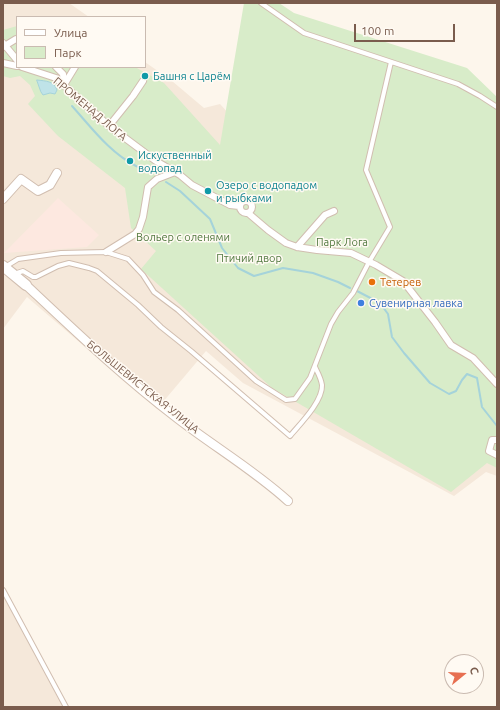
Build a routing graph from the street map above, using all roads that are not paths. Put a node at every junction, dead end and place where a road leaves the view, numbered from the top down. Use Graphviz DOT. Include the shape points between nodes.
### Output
graph roads {
  1 [pos="261,3"];
  2 [pos="16,39"];
  3 [pos="4,45"];
  4 [pos="16,59"];
  5 [pos="391,62"];
  6 [pos="3,63"];
  7 [pos="16,66"];
  8 [pos="23,68"];
  9 [pos="57,68"];
  10 [pos="73,68"];
  11 [pos="143,81"];
  12 [pos="64,85"];
  13 [pos="497,107"];
  14 [pos="109,126"];
  15 [pos="174,172"];
  16 [pos="57,173"];
  17 [pos="3,199"];
  18 [pos="239,206"];
  19 [pos="334,211"];
  20 [pos="248,213"];
  21 [pos="297,247"];
  22 [pos="106,252"];
  23 [pos="369,262"];
  24 [pos="4,267"];
  25 [pos="13,274"];
  26 [pos="26,285"];
  27 [pos="315,367"];
  28 [pos="497,384"];
  29 [pos="497,440"];
  30 [pos="497,455"];
  31 [pos="288,501"];
  32 [pos="3,590"];
  33 [pos="66,707"];
  1 -- 5 [label="lane" via="304,33"];
  2 -- 3 [label="street"];
  3 -- 4 [label="street"];
  5 -- 13 [label="lane" via="458,84"];
  5 -- 23 [label="lane" via="366,170 390,227"];
  6 -- 7 [label="street, ПРОМЕНАД ЛОГА"];
  8 -- 12 [label="street, ПРОМЕНАД ЛОГА" via="56,78"];
  9 -- 12 [label="street" via="63,74"];
  10 -- 12 [label="street"];
  11 -- 14 [label="street"];
  12 -- 14 [label="street, ПРОМЕНАД ЛОГА"];
  14 -- 15 [label="street, ПРОМЕНАД ЛОГА"];
  15 -- 18 [label="street, ПРОМЕНАД ЛОГА" via="192,185"];
  15 -- 22 [label="street" via="157,179 148,187 143,217 135,234"];
  16 -- 17 [label="street" via="50,185 38,191 22,179"];
  18 -- 20 [label="street" via="241,212"];
  18 -- 20 [label="street" via="244,201 249,202 252,207"];
  19 -- 21 [label="street" via="326,215"];
  20 -- 21 [label="street" via="280,239"];
  21 -- 23 [label="street" via="351,253"];
  22 -- 24 [label="lane" via="61,253 18,259"];
  22 -- 27 [label="lane" via="128,259 154,292 178,310 256,381 286,400 295,399"];
  23 -- 27 [label="lane" via="353,293 328,330"];
  23 -- 28 [label="street" via="402,282 451,345 473,358"];
  24 -- 25 [label="street, БОЛЬШЕВИСТСКАЯ УЛИЦА"];
  25 -- 26 [label="street, БОЛЬШЕВИСТСКАЯ УЛИЦА"];
  25 -- 27 [label="lane" via="22,272 36,277 69,263 97,272 290,436 318,399 322,387"];
  26 -- 31 [label="street, БОЛЬШЕВИСТСКАЯ УЛИЦА" via="100,355 177,418 271,485"];
  29 -- 30 [label="street" via="492,440 489,451"];
  32 -- 33 [label="lane"];
}
